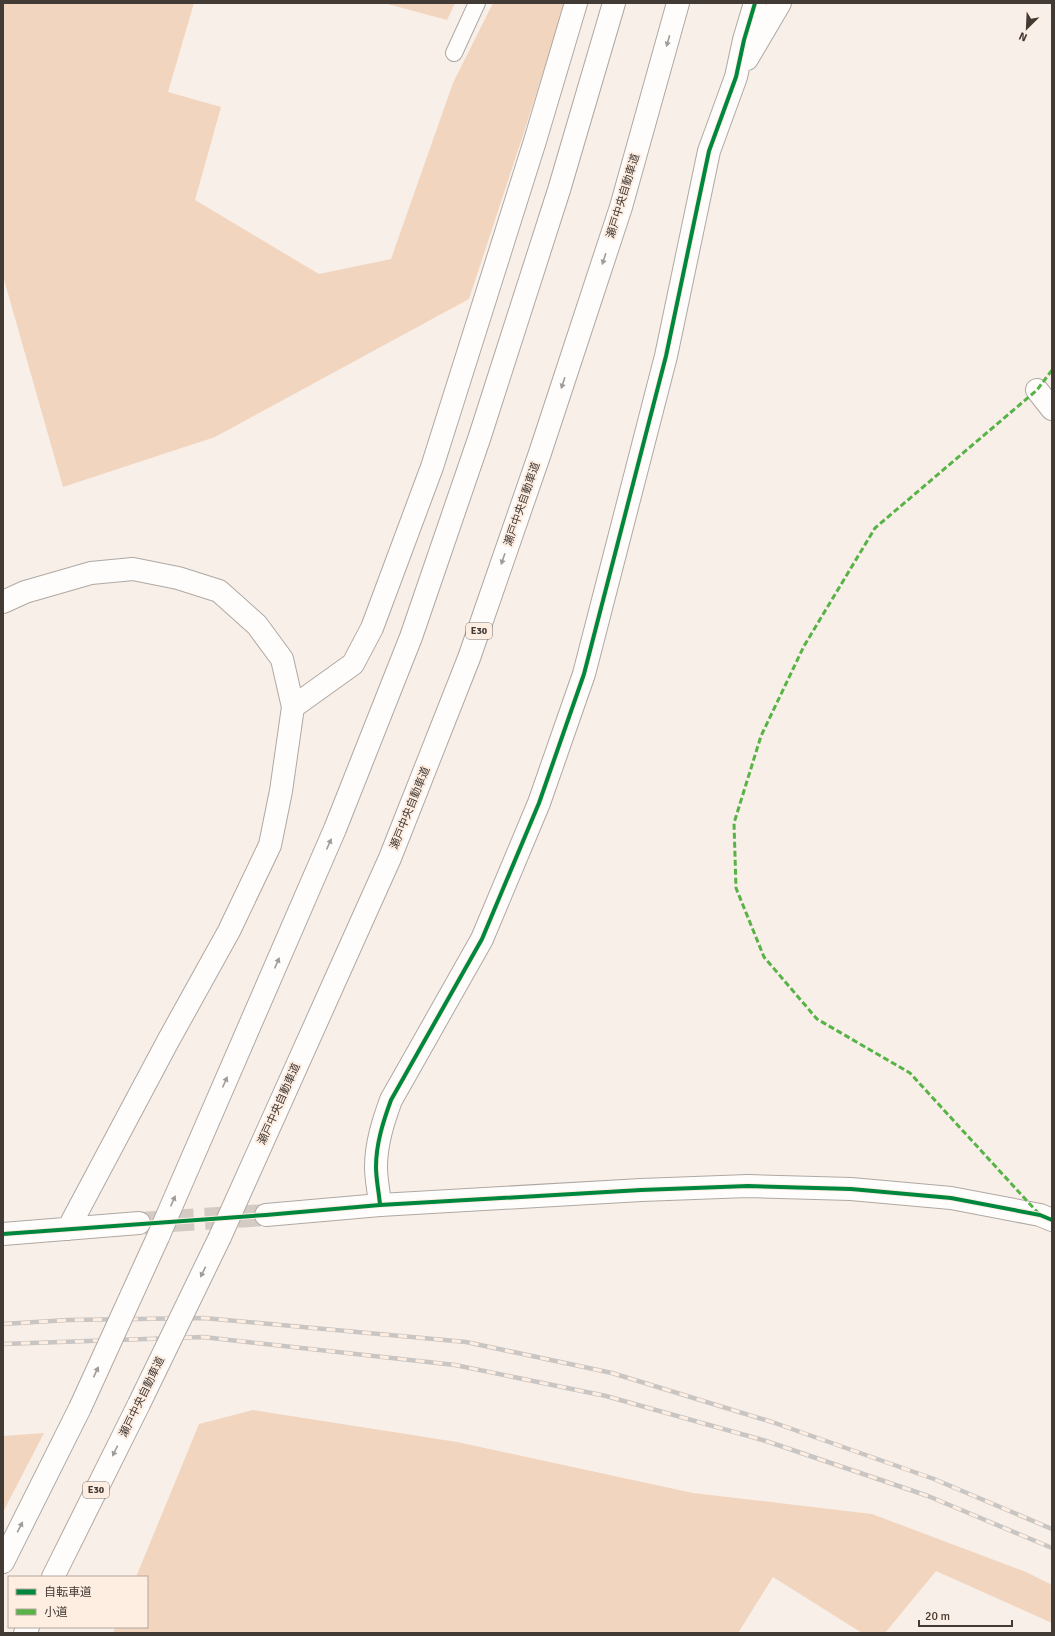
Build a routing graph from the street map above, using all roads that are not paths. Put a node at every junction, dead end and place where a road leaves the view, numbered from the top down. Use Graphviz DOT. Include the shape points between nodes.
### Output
graph roads {
  1 [pos="477,3"];
  2 [pos="576,3"];
  3 [pos="614,3"];
  4 [pos="678,3"];
  5 [pos="755,3"];
  6 [pos="780,3"];
  7 [pos="454,53"];
  8 [pos="736,77"];
  9 [pos="1037,390"];
  10 [pos="1052,409"];
  11 [pos="3,602"];
  12 [pos="293,707"];
  13 [pos="380,1205"];
  14 [pos="266,1215"];
  15 [pos="1052,1220"];
  16 [pos="139,1224"];
  17 [pos="68,1229"];
  18 [pos="3,1234"];
  19 [pos="3,1562"];
  20 [pos="53,1576"];
  1 -- 7 [label="lane"];
  2 -- 12 [label="main road" via="432,466 372,628 353,664"];
  19 -- 3 [label="main road, one-way, bridge" via="80,1408 158,1237 335,829 411,637 480,436 557,198"];
  4 -- 20 [label="main road, 瀬戸中央自動車道 / E30, one-way, bridge" via="621,207 540,453 469,658 390,858 220,1237"];
  5 -- 8 [label="main road"];
  6 -- 8 [label="main road"];
  8 -- 13 [label="main road" via="709,151 666,356 584,674 539,803 482,939 392,1100 382,1125 376,1168"];
  9 -- 10 [label="main road"];
  11 -- 12 [label="main road" via="25,592 91,573 133,569 178,578 219,591 257,625 282,659"];
  12 -- 17 [label="main road" via="270,845 229,931"];
  13 -- 14 [label="main road"];
  13 -- 15 [label="main road" via="641,1190 772,1187 851,1189 951,1198"];
  16 -- 17 [label="main road"];
  17 -- 18 [label="main road"];
}
